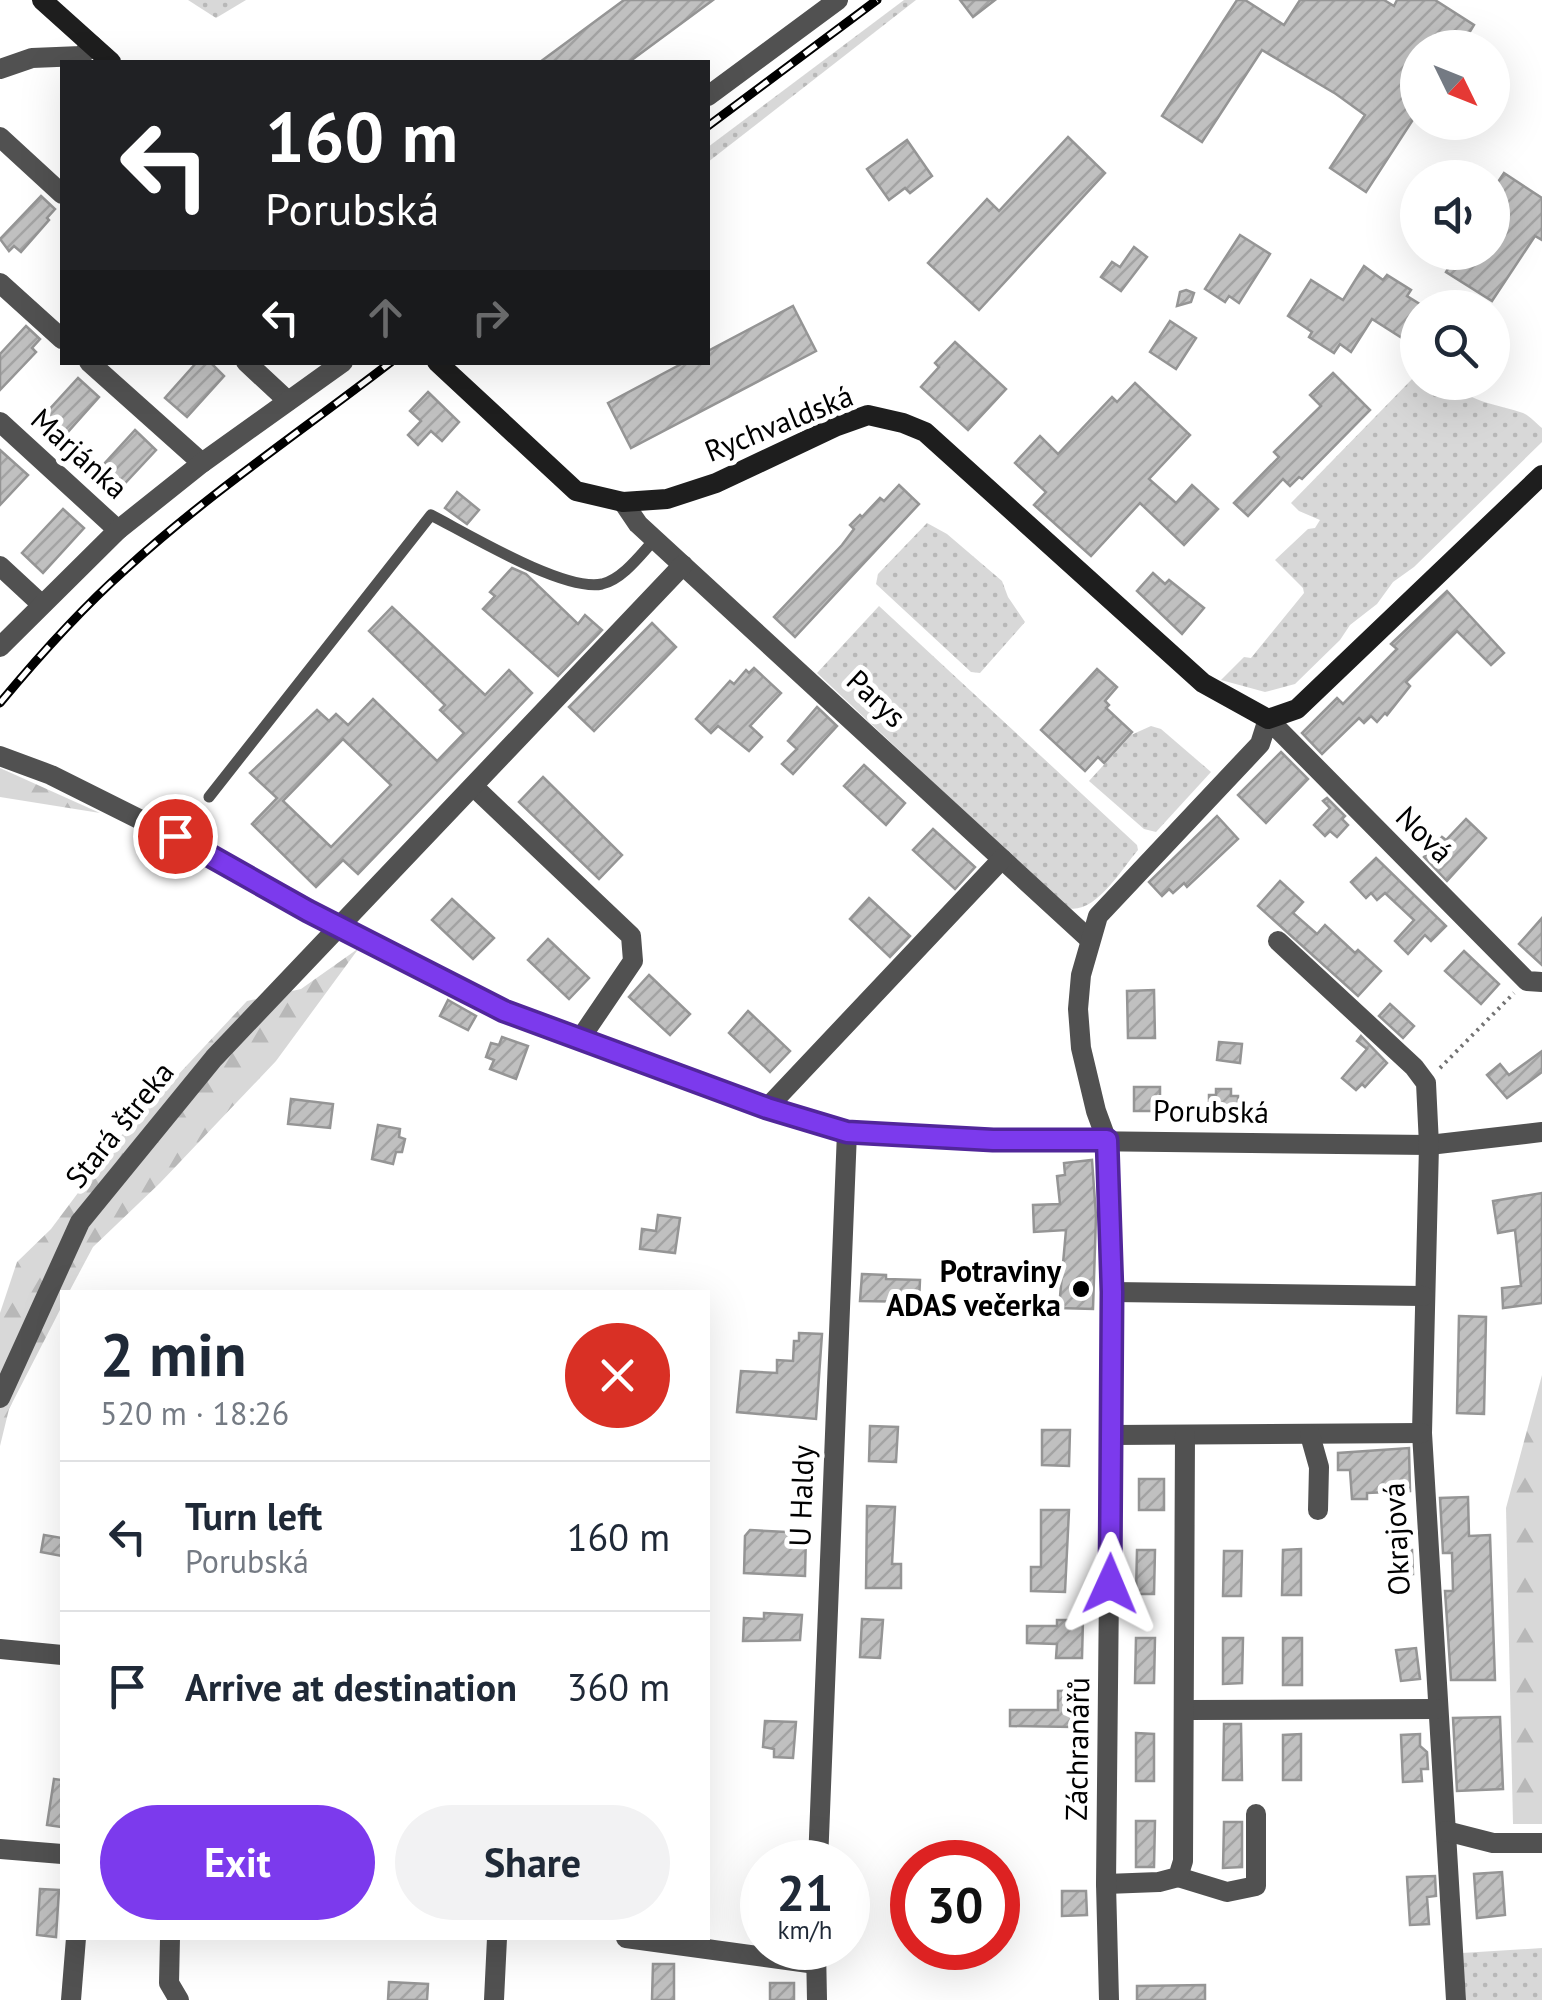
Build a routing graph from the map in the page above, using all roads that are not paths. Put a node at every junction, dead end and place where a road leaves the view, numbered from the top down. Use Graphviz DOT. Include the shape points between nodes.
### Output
graph roads {
  1 [pos="42,0"];
  2 [pos="838,0"];
  3 [pos="92,45"];
  4 [pos="109,60"];
  5 [pos="0,69"];
  6 [pos="710,95"];
  7 [pos="0,136"];
  8 [pos="60,192"];
  9 [pos="0,284"];
  10 [pos="60,337"];
  11 [pos="92,365"];
  12 [pos="249,365"];
  13 [pos="339,365"];
  14 [pos="440,365"];
  15 [pos="288,401"];
  16 [pos="0,422"];
  17 [pos="202,464"];
  18 [pos="1542,475"];
  19 [pos="623,502"];
  20 [pos="118,530"];
  21 [pos="655,539"];
  22 [pos="683,565"];
  23 [pos="0,566"];
  24 [pos="40,604"];
  25 [pos="0,646"];
  26 [pos="1268,720"];
  27 [pos="0,756"];
  28 [pos="474,787"];
  29 [pos="209,797"];
  30 [pos="1002,859"];
  31 [pos="341,927"];
  32 [pos="1089,940"];
  33 [pos="1278,941"];
  34 [pos="1534,982"];
  35 [pos="580,1039"];
  36 [pos="767,1108"];
  37 [pos="847,1132"];
  38 [pos="1542,1132"];
  39 [pos="1107,1140"];
  40 [pos="1429,1145"];
  41 [pos="1112,1292"];
  42 [pos="1422,1296"];
  43 [pos="0,1398"];
  44 [pos="1422,1432"];
  45 [pos="1112,1435"];
  46 [pos="1185,1435"];
  47 [pos="1310,1435"];
  48 [pos="1318,1510"];
  49 [pos="0,1649"];
  50 [pos="60,1656"];
  51 [pos="1436,1709"];
  52 [pos="1186,1710"];
  53 [pos="1256,1814"];
  54 [pos="1446,1831"];
  55 [pos="819,1840"];
  56 [pos="1542,1843"];
  57 [pos="0,1849"];
  58 [pos="60,1854"];
  59 [pos="1178,1877"];
  60 [pos="1106,1884"];
  61 [pos="76,1940"];
  62 [pos="170,1940"];
  63 [pos="497,1940"];
  64 [pos="647,1940"];
  65 [pos="740,1949"];
  66 [pos="816,1970"];
  67 [pos="71,2000"];
  68 [pos="179,2000"];
  69 [pos="494,2000"];
  70 [pos="816,2000"];
  71 [pos="1108,2000"];
  72 [pos="1456,2000"];
  1 -- 3 [label="street"];
  2 -- 6 [label="street"];
  3 -- 4 [label="street"];
  3 -- 5 [label="street" via="81,56 32,58"];
  7 -- 8 [label="street"];
  9 -- 10 [label="street"];
  11 -- 17 [label="street"];
  12 -- 15 [label="street"];
  13 -- 15 [label="street, Marjánka"];
  14 -- 19 [label="street, Rychvaldská" via="576,491"];
  15 -- 17 [label="street, Marjánka"];
  16 -- 20 [label="street, Marjánka"];
  17 -- 20 [label="street, Marjánka"];
  18 -- 26 [label="street" via="1297,709"];
  19 -- 21 [label="street, Parys"];
  19 -- 26 [label="street, Rychvaldská" via="667,500 716,483 868,415 903,423 953,456 1203,683"];
  20 -- 24 [label="street, Marjánka"];
  21 -- 22 [label="street, Parys"];
  21 -- 29 [label="lane" via="602,584 552,578 432,515"];
  22 -- 28 [label="street, Stará štreka"];
  22 -- 30 [label="street, Parys"];
  23 -- 24 [label="street"];
  24 -- 25 [label="street, Marjánka"];
  26 -- 32 [label="street" via="1260,744 1098,916"];
  26 -- 34 [label="street, Nová"];
  27 -- 31 [label="street, Porubská" via="175,836"];
  28 -- 31 [label="street, Stará štreka"];
  28 -- 35 [label="street" via="630,936 633,961"];
  30 -- 32 [label="street, Parys"];
  30 -- 36 [label="street"];
  31 -- 35 [label="street, Porubská" via="504,1011"];
  31 -- 43 [label="street, Stará štreka" via="214,1058 80,1222"];
  32 -- 39 [label="street" via="1078,1009 1081,1048"];
  33 -- 40 [label="street" via="1426,1082"];
  35 -- 36 [label="street, Porubská"];
  36 -- 37 [label="street, Porubská"];
  37 -- 39 [label="street, Porubská"];
  37 -- 55 [label="street, U Haldy"];
  38 -- 40 [label="street, Porubská"];
  39 -- 40 [label="street, Porubská"];
  39 -- 41 [label="street, Záchranářů"];
  40 -- 42 [label="street, Okrajová"];
  41 -- 42 [label="street"];
  41 -- 45 [label="street, Záchranářů"];
  42 -- 44 [label="street, Okrajová"];
  44 -- 47 [label="street"];
  44 -- 51 [label="street, Okrajová"];
  45 -- 46 [label="street"];
  45 -- 60 [label="street, Záchranářů"];
  46 -- 47 [label="street"];
  46 -- 52 [label="street"];
  47 -- 48 [label="street"];
  49 -- 50 [label="street"];
  51 -- 52 [label="street"];
  51 -- 54 [label="street, Okrajová"];
  52 -- 59 [label="street"];
  53 -- 59 [label="street" via="1256,1886 1227,1892"];
  54 -- 56 [label="street" via="1493,1844"];
  54 -- 72 [label="street"];
  57 -- 58 [label="street"];
  59 -- 60 [label="street"];
  60 -- 71 [label="street, Záchranářů"];
  61 -- 67 [label="street"];
  62 -- 68 [label="street" via="169,1983"];
  63 -- 69 [label="street"];
  64 -- 65 [label="street"];
  66 -- 70 [label="street"];
}
